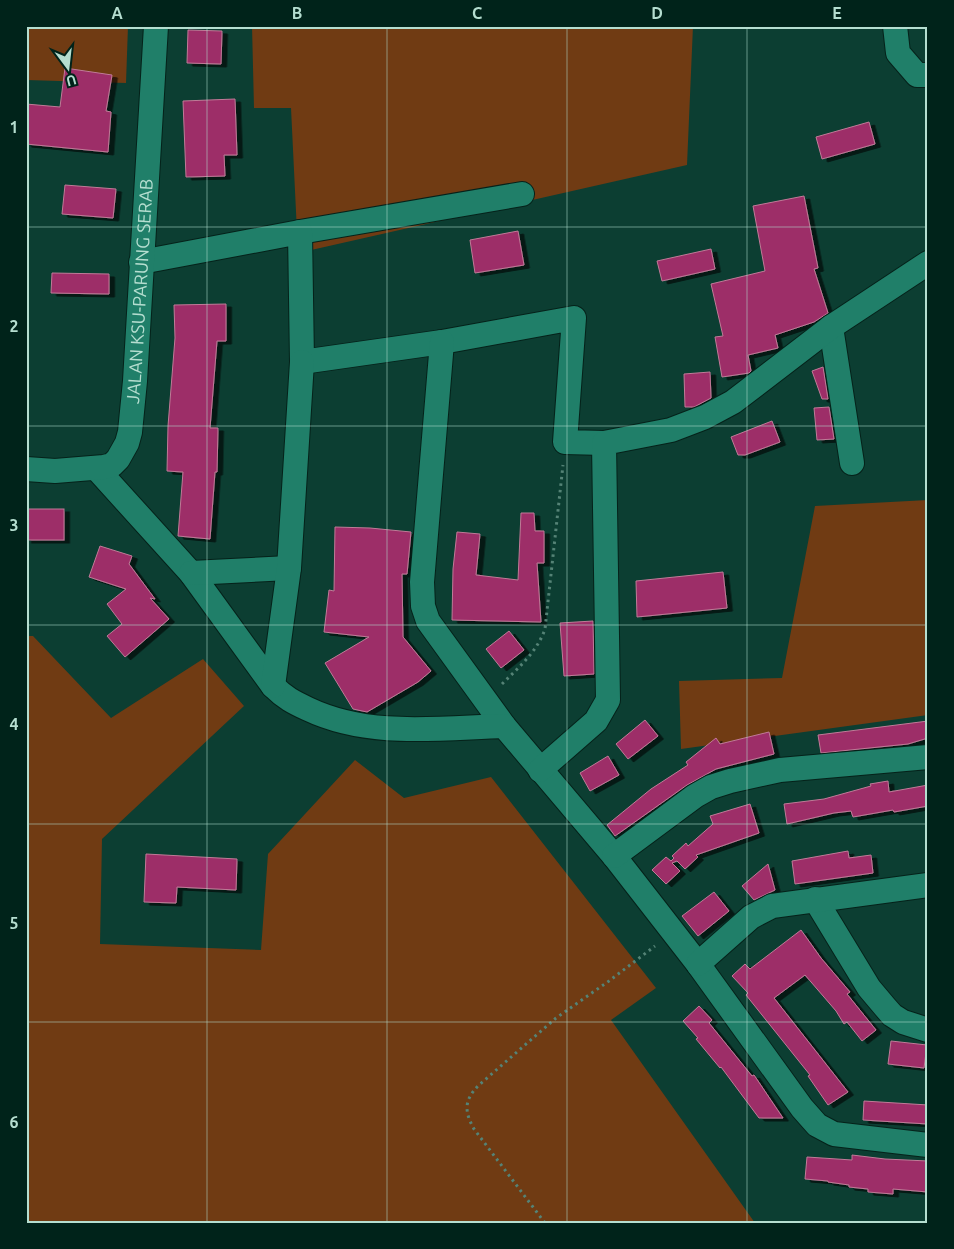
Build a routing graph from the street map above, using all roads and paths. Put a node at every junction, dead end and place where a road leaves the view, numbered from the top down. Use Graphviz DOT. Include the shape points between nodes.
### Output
graph roads {
  1 [pos="156,26"];
  2 [pos="895,26"];
  3 [pos="928,75"];
  4 [pos="522,194"];
  5 [pos="300,232"];
  6 [pos="141,262"];
  7 [pos="928,263"];
  8 [pos="831,327"];
  9 [pos="442,342"];
  10 [pos="302,362"];
  11 [pos="565,442"];
  12 [pos="604,442"];
  13 [pos="852,463"];
  14 [pos="96,468"];
  15 [pos="26,469"];
  16 [pos="289,568"];
  17 [pos="191,572"];
  18 [pos="273,686"];
  19 [pos="486,701"];
  20 [pos="504,726"];
  21 [pos="928,757"];
  22 [pos="540,770"];
  23 [pos="614,856"];
  24 [pos="928,885"];
  25 [pos="815,899"];
  26 [pos="673,932"];
  27 [pos="698,964"];
  28 [pos="928,1030"];
  29 [pos="928,1145"];
  30 [pos="545,1223"];
  1 -- 6 [label="street, JALAN KSU-PARUNG SERAB"];
  2 -- 3 [label="street" via="898,53 917,76"];
  4 -- 5 [label="street"];
  5 -- 6 [label="street"];
  5 -- 10 [label="street"];
  6 -- 14 [label="street, JALAN KSU-PARUNG SERAB" via="135,381 127,444 112,465"];
  7 -- 8 [label="street"];
  8 -- 12 [label="street" via="760,383 705,417 671,430"];
  8 -- 13 [label="street"];
  9 -- 10 [label="street"];
  9 -- 11 [label="street" via="574,318"];
  9 -- 19 [label="street" via="422,594 428,621"];
  10 -- 16 [label="street"];
  11 -- 12 [label="street"];
  11 -- 19 [label="path" via="545,629 532,655"];
  12 -- 22 [label="street" via="608,700 596,721"];
  14 -- 15 [label="street, JALAN KSU-PARUNG SERAB"];
  14 -- 17 [label="street"];
  16 -- 17 [label="street"];
  16 -- 18 [label="street"];
  17 -- 18 [label="street"];
  18 -- 20 [label="street" via="285,699 327,718 365,727"];
  19 -- 20 [label="street"];
  20 -- 22 [label="street"];
  21 -- 23 [label="street" via="780,770 730,781 695,796"];
  22 -- 23 [label="street"];
  23 -- 26 [label="street"];
  24 -- 25 [label="street"];
  25 -- 27 [label="street" via="760,911"];
  25 -- 28 [label="street" via="884,1007 903,1022"];
  26 -- 27 [label="street"];
  26 -- 30 [label="path" via="556,1018 468,1098 467,1114 474,1129"];
  27 -- 29 [label="street" via="817,1125 834,1134"];
}
